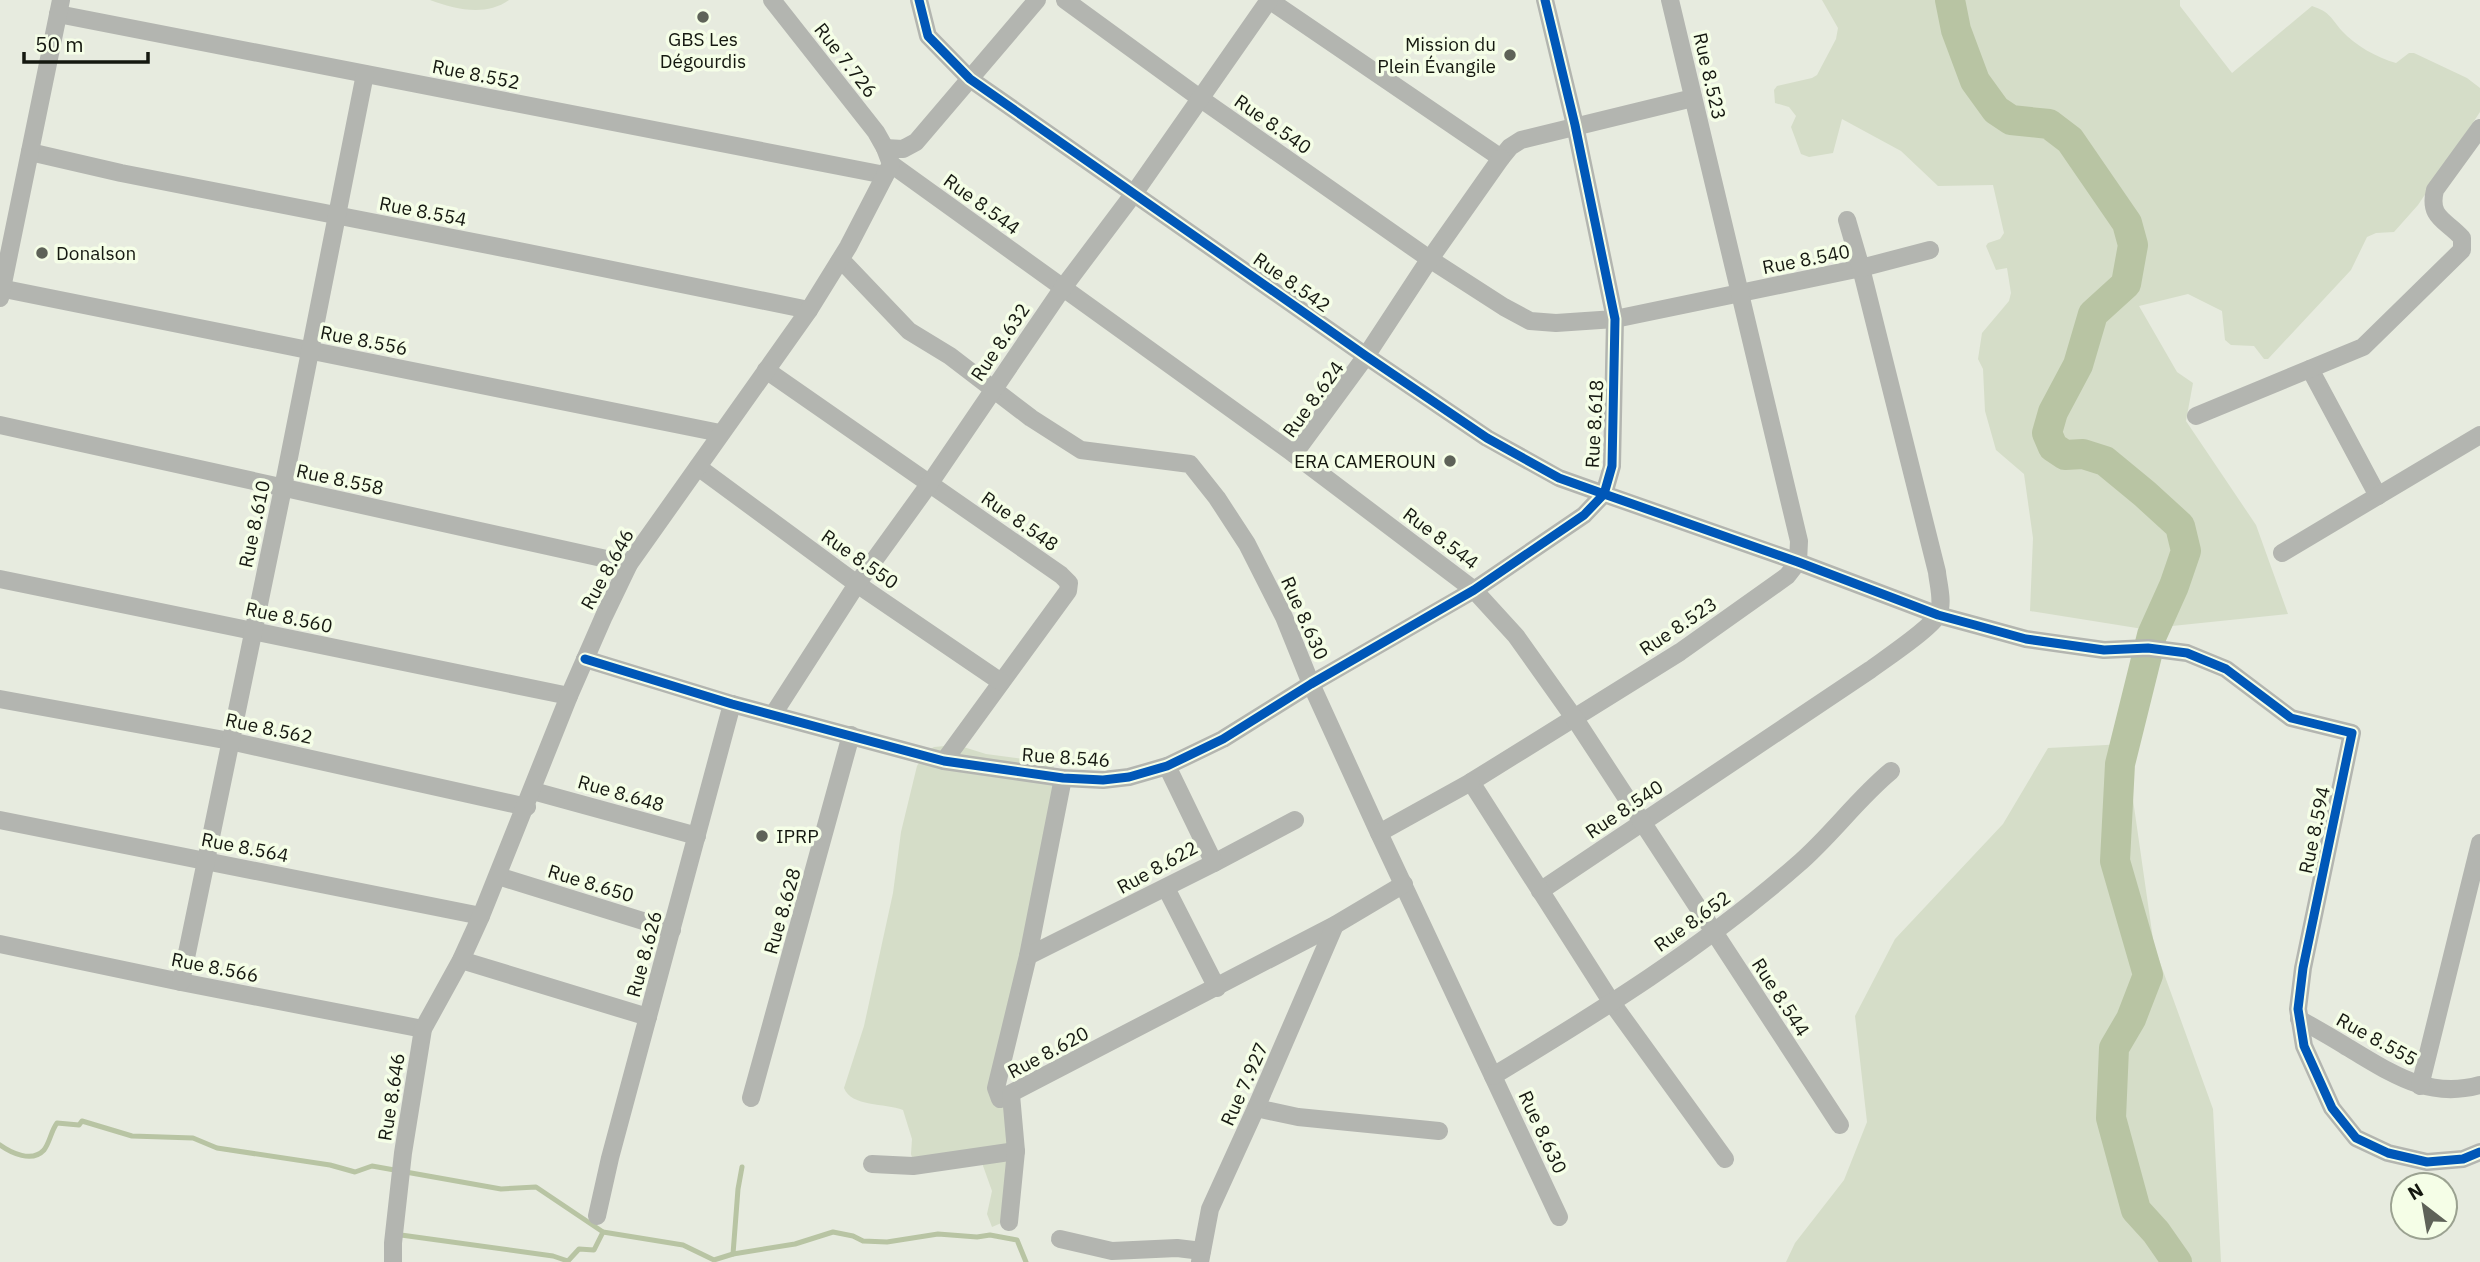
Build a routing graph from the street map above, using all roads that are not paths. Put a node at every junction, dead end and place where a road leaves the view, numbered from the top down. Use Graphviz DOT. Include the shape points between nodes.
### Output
graph roads {
  1 [pos="772,0"];
  2 [pos="919,0"];
  3 [pos="1037,0"];
  4 [pos="1065,0"];
  5 [pos="1269,0"];
  6 [pos="1545,0"];
  7 [pos="1670,0"];
  8 [pos="60,7"];
  9 [pos="365,74"];
  10 [pos="970,79"];
  11 [pos="1693,97"];
  12 [pos="1200,99"];
  13 [pos="1575,125"];
  14 [pos="2480,128"];
  15 [pos="30,152"];
  16 [pos="1502,158"];
  17 [pos="887,162"];
  18 [pos="1135,192"];
  19 [pos="336,215"];
  20 [pos="1847,220"];
  21 [pos="1930,250"];
  22 [pos="1431,260"];
  23 [pos="839,262"];
  24 [pos="1861,268"];
  25 [pos="1062,289"];
  26 [pos="1,292"];
  27 [pos="1741,293"];
  28 [pos="808,310"];
  29 [pos="1615,319"];
  30 [pos="310,351"];
  31 [pos="1366,356"];
  32 [pos="2310,369"];
  33 [pos="766,370"];
  34 [pos="994,389"];
  35 [pos="2196,416"];
  36 [pos="0,425"];
  37 [pos="720,433"];
  38 [pos="2480,435"];
  39 [pos="1294,454"];
  40 [pos="698,467"];
  41 [pos="930,483"];
  42 [pos="283,488"];
  43 [pos="1604,494"];
  44 [pos="2378,496"];
  45 [pos="2282,553"];
  46 [pos="1798,562"];
  47 [pos="629,564"];
  48 [pos="0,579"];
  49 [pos="857,584"];
  50 [pos="1475,590"];
  51 [pos="1938,615"];
  52 [pos="252,631"];
  53 [pos="2026,639"];
  54 [pos="585,659"];
  55 [pos="1001,682"];
  56 [pos="1311,684"];
  57 [pos="569,696"];
  58 [pos="0,699"];
  59 [pos="733,704"];
  60 [pos="774,713"];
  61 [pos="1575,719"];
  62 [pos="851,735"];
  63 [pos="230,741"];
  64 [pos="944,761"];
  65 [pos="1167,766"];
  66 [pos="1891,771"];
  67 [pos="1063,778"];
  68 [pos="1471,782"];
  69 [pos="530,799"];
  70 [pos="0,820"];
  71 [pos="1295,820"];
  72 [pos="1642,822"];
  73 [pos="1379,833"];
  74 [pos="697,836"];
  75 [pos="2480,843"];
  76 [pos="206,860"];
  77 [pos="1214,863"];
  78 [pos="498,876"];
  79 [pos="1404,884"];
  80 [pos="1166,888"];
  81 [pos="1540,891"];
  82 [pos="481,916"];
  83 [pos="1335,925"];
  84 [pos="672,930"];
  85 [pos="1714,933"];
  86 [pos="0,944"];
  87 [pos="1028,956"];
  88 [pos="461,960"];
  89 [pos="181,982"];
  90 [pos="1217,988"];
  91 [pos="1612,1003"];
  92 [pos="648,1017"];
  93 [pos="2299,1019"];
  94 [pos="423,1029"];
  95 [pos="1493,1076"];
  96 [pos="2480,1085"];
  97 [pos="2420,1086"];
  98 [pos="1012,1095"];
  99 [pos="751,1098"];
  100 [pos="1256,1108"];
  101 [pos="1840,1125"];
  102 [pos="1439,1131"];
  103 [pos="1016,1151"];
  104 [pos="2480,1153"];
  105 [pos="1725,1159"];
  106 [pos="872,1164"];
  107 [pos="597,1216"];
  108 [pos="1559,1217"];
  109 [pos="1009,1222"];
  110 [pos="1060,1239"];
  111 [pos="1201,1257"];
  112 [pos="393,1262"];
  1 -- 17 [label="street, Rue 7.726" via="876,132"];
  2 -- 10 [label="street, Rue 8.542" via="928,36"];
  3 -- 10 [label="street"];
  4 -- 12 [label="street, Rue 8.540"];
  5 -- 12 [label="street, Rue 8.632"];
  5 -- 16 [label="street"];
  6 -- 13 [label="street, Rue 8.618"];
  7 -- 11 [label="street, Rue 8.523"];
  8 -- 9 [label="street, Rue 8.552"];
  8 -- 15 [label="street"];
  9 -- 17 [label="street, Rue 8.552"];
  9 -- 19 [label="street, Rue 8.610"];
  10 -- 17 [label="street" via="916,142"];
  10 -- 18 [label="street, Rue 8.542"];
  11 -- 13 [label="street, Rue 8.624"];
  11 -- 27 [label="street, Rue 8.523"];
  12 -- 18 [label="street, Rue 8.632"];
  12 -- 22 [label="street, Rue 8.540"];
  13 -- 16 [label="street, Rue 8.624" via="1521,140"];
  13 -- 29 [label="street, Rue 8.618"];
  14 -- 32 [label="street" via="2435,190 2432,202 2434,213 2462,238 2462,250 2363,347"];
  15 -- 19 [label="street, Rue 8.554"];
  15 -- 26 [label="street"];
  16 -- 22 [label="street, Rue 8.624"];
  17 -- 23 [label="street, Rue 8.646"];
  17 -- 25 [label="street, Rue 8.544"];
  18 -- 25 [label="street, Rue 8.632"];
  18 -- 31 [label="street, Rue 8.542"];
  19 -- 28 [label="street, Rue 8.554"];
  19 -- 30 [label="street, Rue 8.610"];
  20 -- 24 [label="street"];
  21 -- 24 [label="street"];
  22 -- 29 [label="street, Rue 8.540" via="1530,321"];
  22 -- 31 [label="street, Rue 8.624"];
  23 -- 28 [label="street, Rue 8.646"];
  23 -- 34 [label="street, Rue 8.630" via="909,331"];
  24 -- 27 [label="street, Rue 8.540"];
  24 -- 51 [label="street, Rue 8.540" via="1937,572"];
  25 -- 34 [label="street, Rue 8.632"];
  25 -- 39 [label="street, Rue 8.544"];
  26 -- 30 [label="street, Rue 8.556"];
  27 -- 29 [label="street, Rue 8.540"];
  27 -- 46 [label="street, Rue 8.523" via="1799,541"];
  28 -- 33 [label="street, Rue 8.646"];
  29 -- 43 [label="street, Rue 8.618" via="1612,466"];
  30 -- 37 [label="street, Rue 8.556"];
  30 -- 42 [label="street, Rue 8.610"];
  31 -- 39 [label="street, Rue 8.624"];
  31 -- 43 [label="street, Rue 8.542" via="1487,438 1559,478"];
  32 -- 35 [label="street"];
  32 -- 44 [label="street"];
  33 -- 37 [label="street, Rue 8.646"];
  33 -- 41 [label="street, Rue 8.548"];
  34 -- 41 [label="street, Rue 8.632"];
  34 -- 56 [label="street, Rue 8.630" via="1081,450 1190,464 1247,544"];
  36 -- 42 [label="street, Rue 8.558"];
  37 -- 40 [label="street, Rue 8.646"];
  38 -- 44 [label="street"];
  39 -- 50 [label="street, Rue 8.544"];
  40 -- 47 [label="street, Rue 8.646"];
  40 -- 49 [label="street, Rue 8.550"];
  41 -- 49 [label="street, Rue 8.632"];
  41 -- 55 [label="street, Rue 8.548" via="1069,583 1068,591"];
  42 -- 47 [label="street, Rue 8.558"];
  42 -- 52 [label="street, Rue 8.610"];
  43 -- 46 [label="street, Rue 8.618"];
  43 -- 50 [label="street, Rue 8.546" via="1584,515"];
  44 -- 45 [label="street"];
  46 -- 51 [label="street, Rue 8.618"];
  46 -- 61 [label="street, Rue 8.523" via="1787,576 1680,652"];
  47 -- 54 [label="street, Rue 8.646"];
  48 -- 52 [label="street, Rue 8.560"];
  49 -- 55 [label="street, Rue 8.550"];
  49 -- 60 [label="street, Rue 8.632"];
  50 -- 56 [label="street, Rue 8.546"];
  50 -- 61 [label="street, Rue 8.544" via="1516,636"];
  51 -- 53 [label="street, Rue 8.618"];
  51 -- 72 [label="street, Rue 8.540" via="1870,670"];
  52 -- 57 [label="street, Rue 8.560"];
  52 -- 63 [label="street, Rue 8.610"];
  53 -- 93 [label="street, Rue 8.594" via="2104,650 2148,648 2187,653 2225,669 2291,718 2352,733 2303,968"];
  54 -- 57 [label="street, Rue 8.646"];
  54 -- 59 [label="street, Rue 8.546"];
  55 -- 64 [label="street, Rue 8.548"];
  56 -- 65 [label="street, Rue 8.546" via="1223,739"];
  56 -- 73 [label="street, Rue 8.630"];
  57 -- 69 [label="street, Rue 8.646"];
  58 -- 63 [label="street, Rue 8.562"];
  59 -- 60 [label="street, Rue 8.546"];
  59 -- 74 [label="street, Rue 8.626"];
  60 -- 62 [label="street, Rue 8.546"];
  61 -- 68 [label="street, Rue 8.523"];
  61 -- 72 [label="street, Rue 8.544"];
  62 -- 64 [label="street, Rue 8.546"];
  62 -- 99 [label="street, Rue 8.628"];
  63 -- 69 [label="street, Rue 8.562"];
  63 -- 76 [label="street, Rue 8.610"];
  64 -- 67 [label="street, Rue 8.546"];
  65 -- 67 [label="street, Rue 8.546" via="1129,777"];
  65 -- 77 [label="street, Rue 8.622"];
  66 -- 85 [label="street, Rue 8.652" via="1826,839"];
  67 -- 87 [label="street, Rue 8.620"];
  68 -- 73 [label="street, Rue 8.523"];
  68 -- 81 [label="street"];
  69 -- 74 [label="street, Rue 8.648"];
  69 -- 78 [label="street, Rue 8.646"];
  70 -- 76 [label="street, Rue 8.564"];
  71 -- 77 [label="street"];
  72 -- 81 [label="street, Rue 8.540"];
  72 -- 85 [label="street, Rue 8.544"];
  73 -- 79 [label="street, Rue 8.630"];
  74 -- 84 [label="street, Rue 8.626"];
  75 -- 97 [label="street"];
  76 -- 82 [label="street, Rue 8.564"];
  76 -- 89 [label="street, Rue 8.610"];
  77 -- 80 [label="street, Rue 8.622"];
  78 -- 82 [label="street, Rue 8.646"];
  78 -- 84 [label="street, Rue 8.650"];
  79 -- 83 [label="street, Rue 8.620"];
  79 -- 95 [label="street, Rue 8.630"];
  80 -- 87 [label="street, Rue 8.622"];
  80 -- 90 [label="street"];
  81 -- 91 [label="street"];
  82 -- 88 [label="street, Rue 8.646"];
  83 -- 90 [label="street, Rue 8.620"];
  83 -- 100 [label="street, Rue 7.927"];
  84 -- 92 [label="street, Rue 8.626"];
  85 -- 91 [label="street, Rue 8.652"];
  85 -- 101 [label="street, Rue 8.544"];
  86 -- 89 [label="street, Rue 8.566"];
  87 -- 98 [label="street, Rue 8.620" via="996,1088 1000,1099"];
  88 -- 92 [label="street"];
  88 -- 94 [label="street, Rue 8.646"];
  89 -- 94 [label="street, Rue 8.566"];
  90 -- 98 [label="street, Rue 8.620"];
  91 -- 95 [label="street, Rue 8.652"];
  91 -- 105 [label="street"];
  92 -- 107 [label="street, Rue 8.626"];
  93 -- 97 [label="street, Rue 8.555"];
  93 -- 104 [label="street, Rue 8.594" via="2310,1063 2332,1108 2356,1138 2388,1153 2427,1161"];
  94 -- 112 [label="street, Rue 8.646"];
  95 -- 108 [label="street, Rue 8.630"];
  96 -- 97 [label="street, Rue 8.555"];
  98 -- 103 [label="street"];
  100 -- 102 [label="street"];
  100 -- 111 [label="street, Rue 7.927" via="1210,1209"];
  103 -- 106 [label="street" via="914,1166"];
  103 -- 109 [label="street"];
  110 -- 111 [label="street" via="1112,1251 1177,1248"];
}
